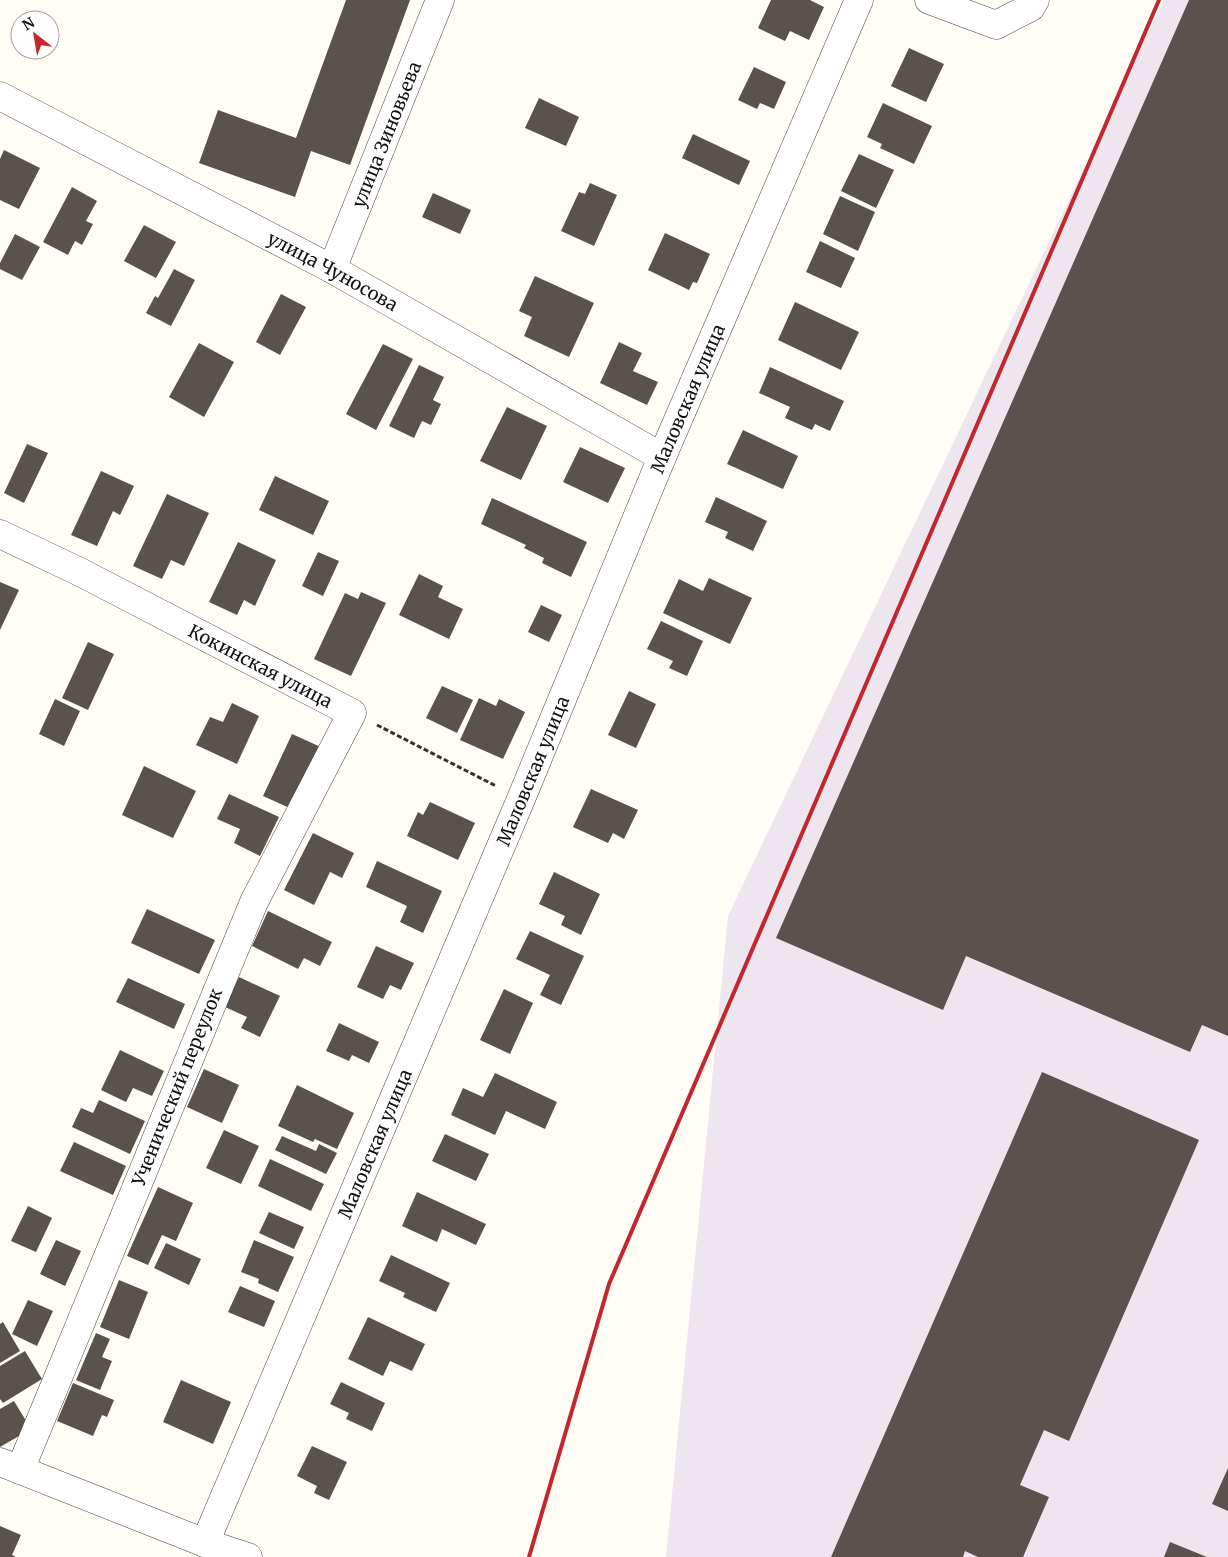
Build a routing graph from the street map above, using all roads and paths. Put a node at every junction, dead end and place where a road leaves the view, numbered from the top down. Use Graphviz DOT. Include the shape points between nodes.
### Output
graph roads {
  1 [pos="440,0"];
  2 [pos="860,0"];
  3 [pos="929,0"];
  4 [pos="1035,0"];
  5 [pos="0,96"];
  6 [pos="332,269"];
  7 [pos="662,456"];
  8 [pos="0,534"];
  9 [pos="352,713"];
  10 [pos="521,799"];
  11 [pos="10,1466"];
  12 [pos="206,1543"];
  13 [pos="248,1557"];
  1 -- 6 [label="street, улица Зиновьева"];
  2 -- 7 [label="street, Маловская улица"];
  3 -- 4 [label="street" via="996,25 1031,7"];
  5 -- 6 [label="street, улица Чуносова"];
  6 -- 7 [label="street, улица Чуносова"];
  7 -- 10 [label="street, Маловская улица"];
  8 -- 9 [label="street, Кокинская улица"];
  9 -- 10 [label="path, Кокинская улица"];
  9 -- 11 [label="street, Ученический переулок" via="254,902"];
  10 -- 12 [label="street, Маловская улица"];
  11 -- 12 [label="street"];
  12 -- 13 [label="street"];
}
